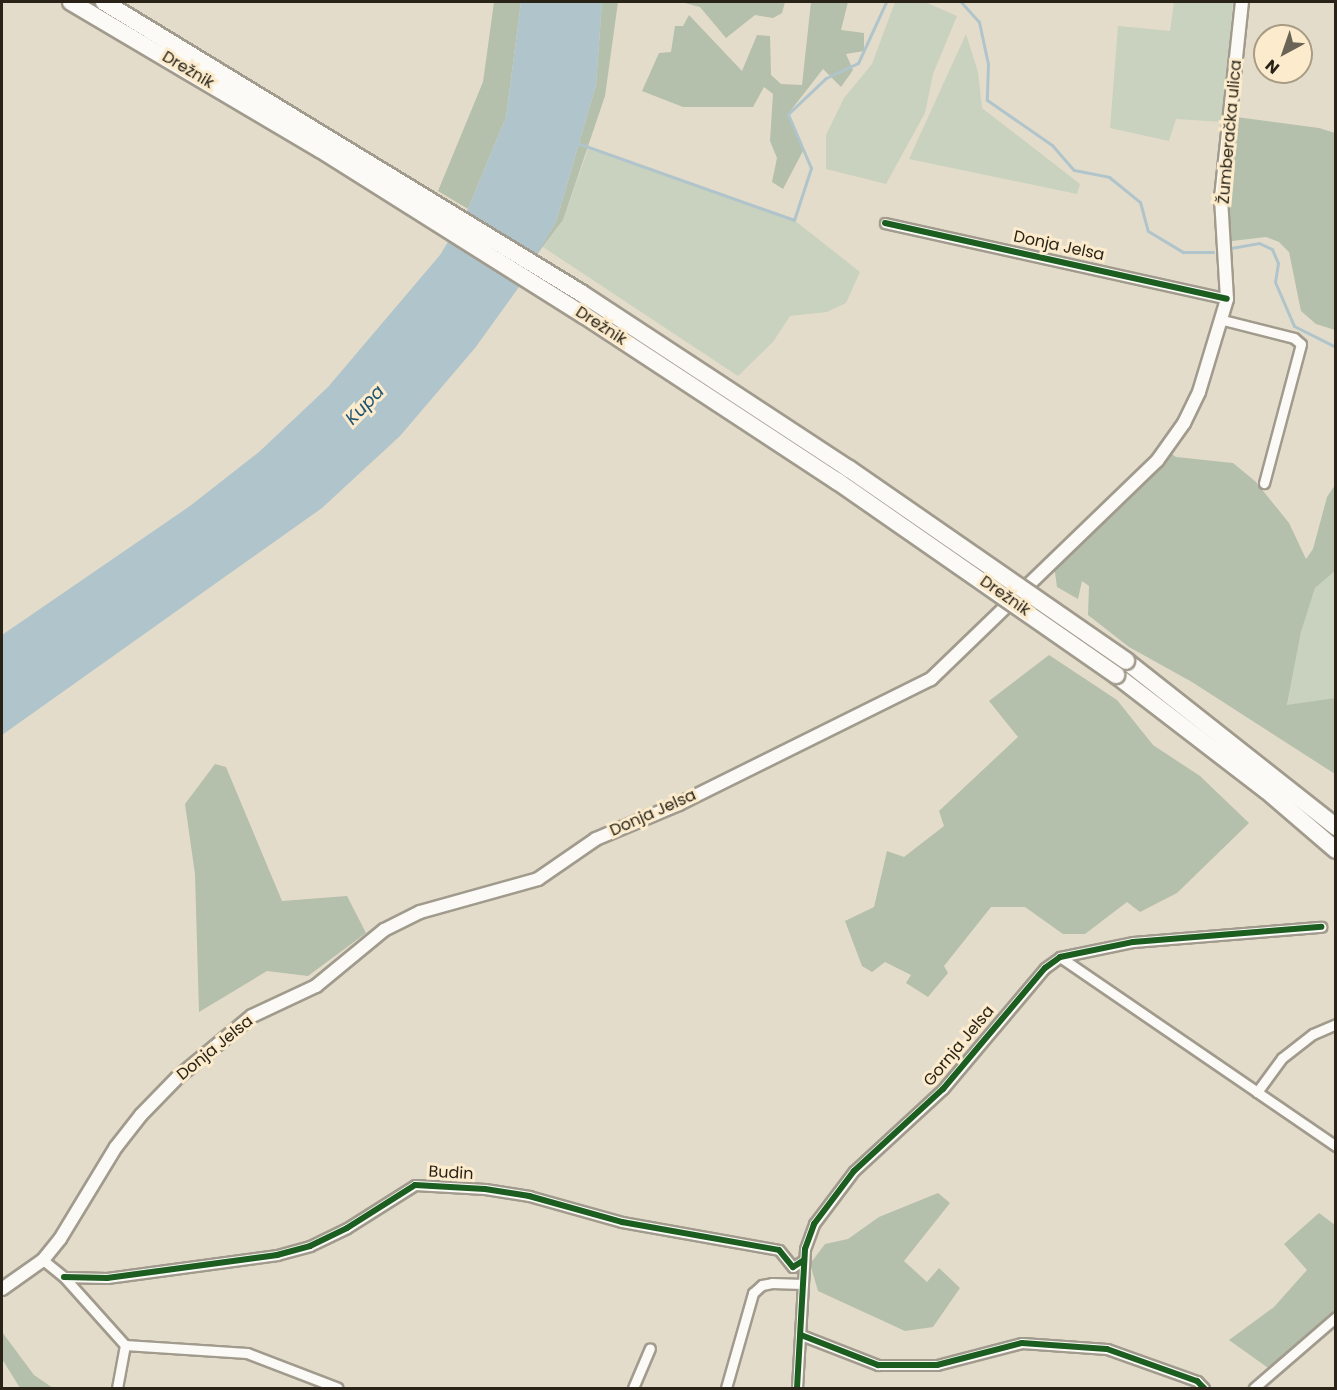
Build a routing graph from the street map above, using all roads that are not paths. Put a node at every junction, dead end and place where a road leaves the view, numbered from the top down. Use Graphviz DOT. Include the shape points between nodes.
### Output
graph roads {
  1 [pos="70,2"];
  2 [pos="104,2"];
  3 [pos="1242,2"];
  4 [pos="885,223"];
  5 [pos="1227,298"];
  6 [pos="1223,320"];
  7 [pos="1264,483"];
  8 [pos="1121,668"];
  9 [pos="1335,827"];
  10 [pos="1335,850"];
  11 [pos="1322,927"];
  12 [pos="1060,957"];
  13 [pos="1335,1024"];
  14 [pos="1257,1092"];
  15 [pos="1335,1146"];
  16 [pos="43,1260"];
  17 [pos="804,1260"];
  18 [pos="64,1277"];
  19 [pos="803,1284"];
  20 [pos="2,1288"];
  21 [pos="1335,1317"];
  22 [pos="801,1335"];
  23 [pos="126,1345"];
  24 [pos="650,1348"];
  25 [pos="117,1389"];
  26 [pos="338,1389"];
  27 [pos="633,1389"];
  28 [pos="726,1389"];
  29 [pos="796,1389"];
  30 [pos="1204,1389"];
  31 [pos="1254,1389"];
  1 -- 8 [label="highway, Drežnik, bridge" via="311,144 584,315"];
  2 -- 8 [label="highway, Drežnik, bridge" via="581,293 849,469"];
  3 -- 5 [label="main road, Žumberačka ulica" via="1221,198"];
  4 -- 5 [label="street, Donja Jelsa"];
  5 -- 6 [label="main road, Donja Jelsa"];
  6 -- 7 [label="street" via="1294,338 1301,344"];
  6 -- 16 [label="main road, Donja Jelsa" via="1199,392 1166,450 932,679 679,804 596,839 538,879 420,912 384,930 316,986 252,1016 177,1078 141,1115"];
  8 -- 9 [label="highway"];
  8 -- 10 [label="highway"];
  11 -- 12 [label="street" via="1133,942"];
  12 -- 14 [label="street"];
  12 -- 17 [label="street, Gornja Jelsa" via="1021,994 943,1089 854,1171 814,1224"];
  13 -- 14 [label="street" via="1313,1034 1282,1058"];
  14 -- 15 [label="street"];
  16 -- 18 [label="street"];
  16 -- 20 [label="main road, Donja Jelsa"];
  17 -- 18 [label="street, Budin" via="793,1267 779,1250 622,1222 529,1196 415,1185 346,1228 310,1246 278,1255 107,1278"];
  17 -- 19 [label="street, Gornja Jelsa"];
  18 -- 23 [label="street"];
  19 -- 22 [label="street, Gornja Jelsa"];
  19 -- 28 [label="street" via="772,1283 753,1293"];
  21 -- 31 [label="street"];
  22 -- 29 [label="street, Gornja Jelsa"];
  22 -- 30 [label="street" via="878,1365 937,1365 1022,1343 1107,1348 1197,1381"];
  23 -- 25 [label="street"];
  23 -- 26 [label="street" via="247,1353"];
  24 -- 27 [label="street"];
}
